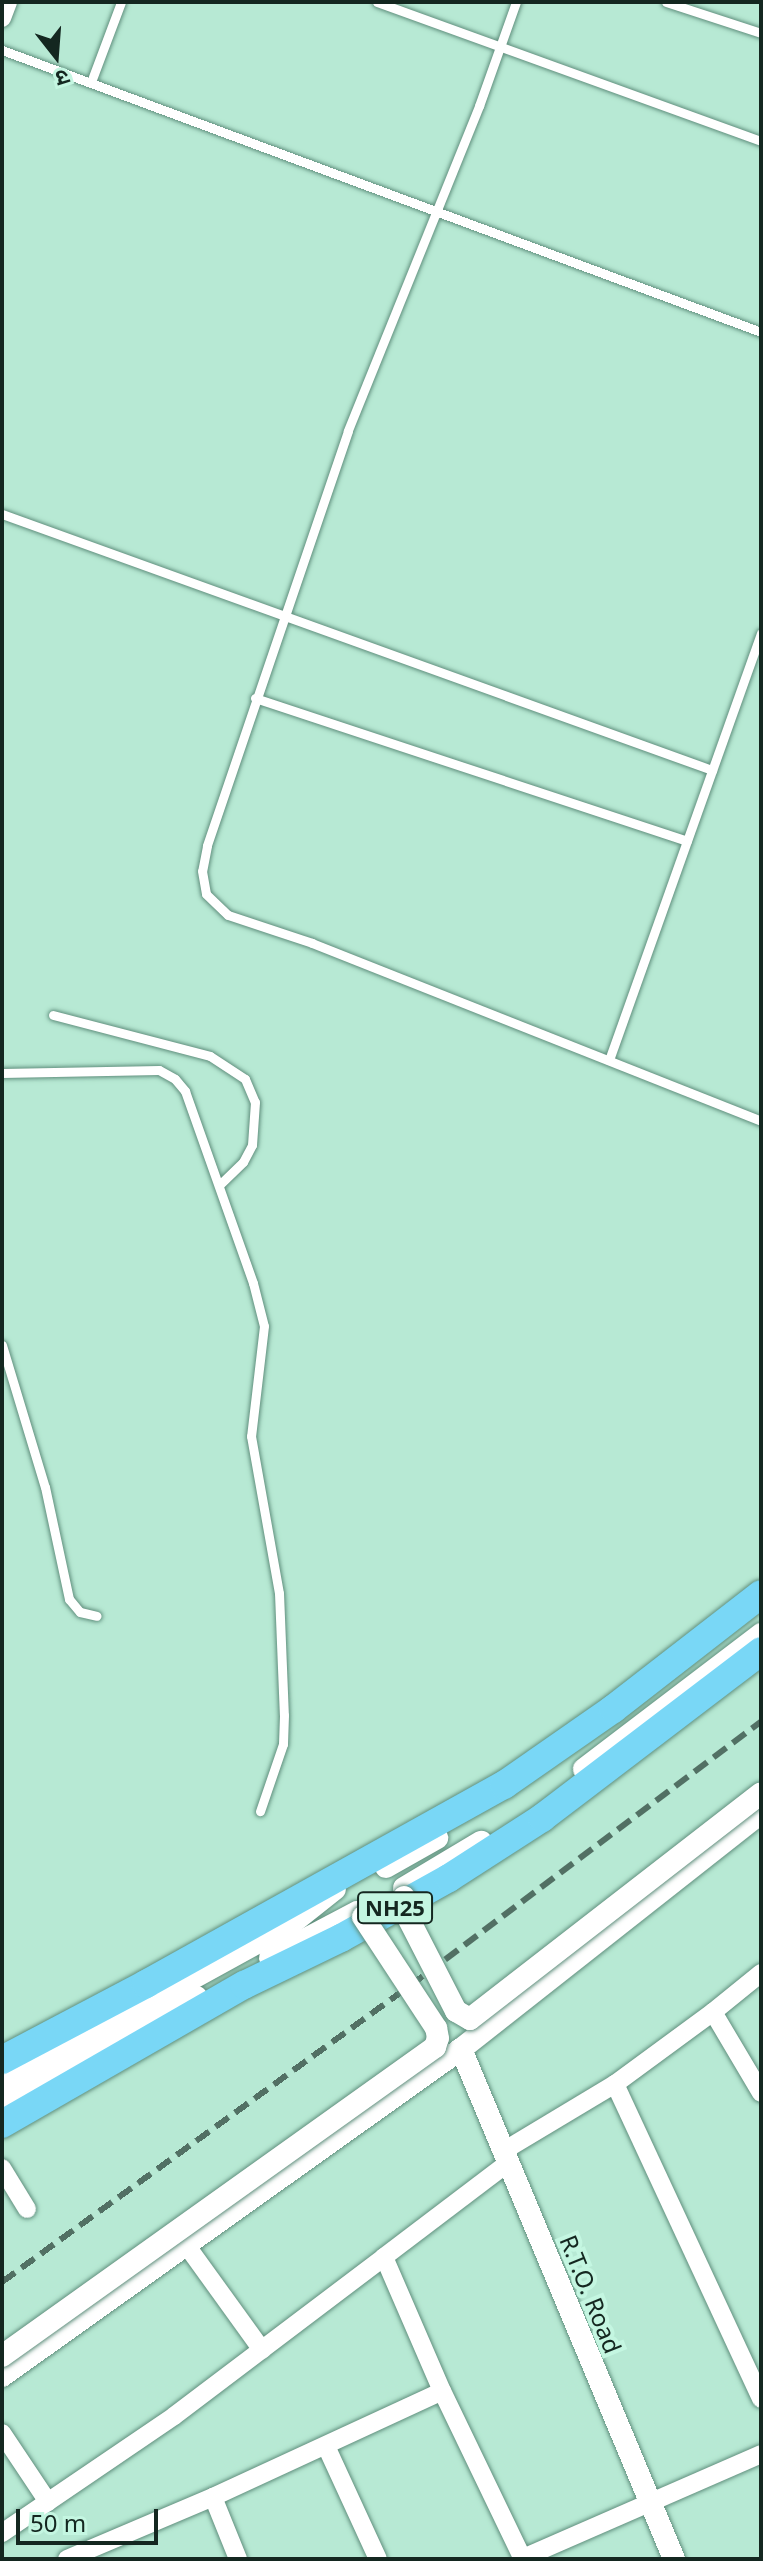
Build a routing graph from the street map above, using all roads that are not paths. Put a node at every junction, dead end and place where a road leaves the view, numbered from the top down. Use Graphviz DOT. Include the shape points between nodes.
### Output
graph roads {
  1 [pos="8,2"];
  2 [pos="121,2"];
  3 [pos="377,2"];
  4 [pos="516,2"];
  5 [pos="666,2"];
  6 [pos="2,18"];
  7 [pos="761,33"];
  8 [pos="500,47"];
  9 [pos="2,50"];
  10 [pos="91,82"];
  11 [pos="761,141"];
  12 [pos="436,212"];
  13 [pos="761,332"];
  14 [pos="2,514"];
  15 [pos="283,616"];
  16 [pos="761,633"];
  17 [pos="255,698"];
  18 [pos="712,770"];
  19 [pos="687,841"];
  20 [pos="53,1015"];
  21 [pos="609,1060"];
  22 [pos="2,1073"];
  23 [pos="761,1121"];
  24 [pos="219,1185"];
  25 [pos="2,1345"];
  26 [pos="761,1594"];
  27 [pos="761,1601"];
  28 [pos="97,1616"];
  29 [pos="761,1634"];
  30 [pos="761,1651"];
  31 [pos="761,1793"];
  32 [pos="260,1811"];
  33 [pos="761,1813"];
  34 [pos="386,1867"];
  35 [pos="353,1879"];
  36 [pos="403,1897"];
  37 [pos="360,1915"];
  38 [pos="761,1973"];
  39 [pos="713,2012"];
  40 [pos="461,2049"];
  41 [pos="2,2060"];
  42 [pos="2,2083"];
  43 [pos="615,2084"];
  44 [pos="761,2093"];
  45 [pos="2,2106"];
  46 [pos="2,2124"];
  47 [pos="507,2156"];
  48 [pos="2,2168"];
  49 [pos="27,2209"];
  50 [pos="187,2246"];
  51 [pos="384,2257"];
  52 [pos="262,2350"];
  53 [pos="2,2356"];
  54 [pos="2,2376"];
  55 [pos="442,2391"];
  56 [pos="761,2399"];
  57 [pos="2,2433"];
  58 [pos="326,2446"];
  59 [pos="761,2454"];
  60 [pos="213,2497"];
  61 [pos="48,2502"];
  62 [pos="648,2502"];
  63 [pos="2,2533"];
  64 [pos="78,2557"];
  65 [pos="238,2559"];
  66 [pos="378,2559"];
  67 [pos="522,2559"];
  68 [pos="674,2559"];
  1 -- 6 [label="street"];
  2 -- 10 [label="lane"];
  3 -- 8 [label="lane"];
  4 -- 8 [label="lane"];
  5 -- 7 [label="lane"];
  8 -- 11 [label="lane"];
  8 -- 12 [label="lane"];
  9 -- 10 [label="lane"];
  10 -- 12 [label="lane"];
  12 -- 13 [label="lane"];
  12 -- 15 [label="lane" via="348,431"];
  14 -- 15 [label="lane"];
  15 -- 17 [label="lane"];
  15 -- 18 [label="lane"];
  16 -- 18 [label="lane"];
  17 -- 19 [label="lane"];
  17 -- 21 [label="lane" via="207,846 202,871 206,894 228,915"];
  18 -- 19 [label="lane"];
  19 -- 21 [label="lane"];
  20 -- 24 [label="lane" via="210,1056 245,1079 255,1102 252,1145"];
  21 -- 23 [label="lane"];
  22 -- 24 [label="lane" via="159,1070 185,1091"];
  24 -- 32 [label="lane" via="264,1326 251,1436 279,1593 284,1715 283,1744"];
  25 -- 28 [label="lane" via="45,1487 69,1599 80,1612"];
  26 -- 41 [label="main road, NH25" via="613,1709 504,1785"];
  27 -- 34 [label="street" via="514,1789"];
  29 -- 36 [label="street" via="535,1806"];
  30 -- 46 [label="main road, NH25" via="542,1818 449,1878 244,1985"];
  31 -- 36 [label="street, bridge" via="470,2019 456,2011"];
  33 -- 40 [label="street"];
  34 -- 35 [label="street" via="367,1868"];
  34 -- 36 [label="street" via="394,1872"];
  35 -- 37 [label="street" via="350,1896"];
  35 -- 42 [label="street" via="291,1924"];
  36 -- 37 [label="street" via="381,1921"];
  37 -- 45 [label="street"];
  37 -- 53 [label="street, bridge" via="436,2028 435,2047"];
  38 -- 39 [label="street"];
  39 -- 43 [label="street"];
  39 -- 44 [label="street"];
  40 -- 47 [label="street, R.T.O. Road"];
  40 -- 50 [label="street"];
  43 -- 47 [label="street"];
  43 -- 56 [label="street"];
  47 -- 51 [label="street"];
  47 -- 62 [label="street, R.T.O. Road"];
  48 -- 49 [label="street"];
  50 -- 52 [label="street"];
  50 -- 54 [label="street"];
  51 -- 52 [label="street"];
  51 -- 55 [label="street"];
  52 -- 61 [label="street"];
  55 -- 58 [label="street"];
  55 -- 67 [label="street"];
  57 -- 61 [label="street"];
  58 -- 60 [label="street"];
  58 -- 66 [label="street"];
  59 -- 62 [label="street"];
  60 -- 64 [label="street"];
  60 -- 65 [label="street"];
  61 -- 63 [label="street"];
  62 -- 67 [label="street"];
  62 -- 68 [label="street, R.T.O. Road"];
}
